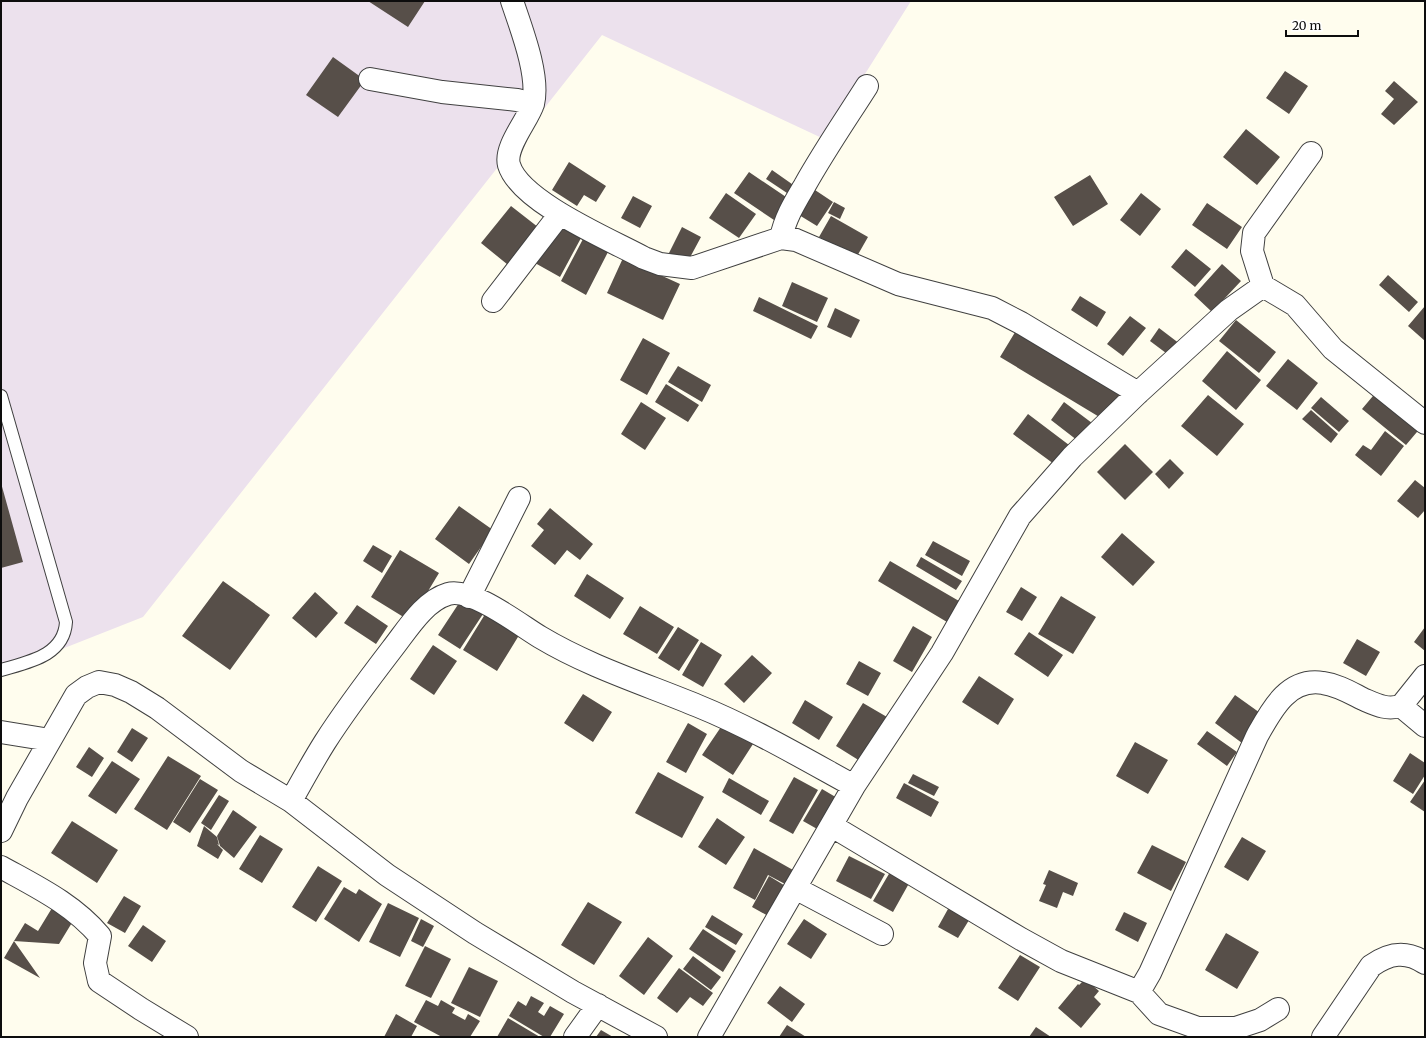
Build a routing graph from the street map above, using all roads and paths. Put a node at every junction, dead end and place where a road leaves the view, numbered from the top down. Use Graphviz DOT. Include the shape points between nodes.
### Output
graph roads {
  1 [pos="512,1"];
  2 [pos="370,79"];
  3 [pos="867,86"];
  4 [pos="533,104"];
  5 [pos="1311,153"];
  6 [pos="560,214"];
  7 [pos="781,238"];
  8 [pos="1263,286"];
  9 [pos="493,301"];
  10 [pos="1138,393"];
  11 [pos="1,396"];
  12 [pos="1425,423"];
  13 [pos="519,498"];
  14 [pos="469,597"];
  15 [pos="1,670"];
  16 [pos="1425,676"];
  17 [pos="1401,706"];
  18 [pos="1425,726"];
  19 [pos="1,732"];
  20 [pos="50,740"];
  21 [pos="854,786"];
  22 [pos="291,801"];
  23 [pos="832,826"];
  24 [pos="1,831"];
  25 [pos="1,867"];
  26 [pos="795,888"];
  27 [pos="882,934"];
  28 [pos="1425,963"];
  29 [pos="1140,992"];
  30 [pos="598,1005"];
  31 [pos="1278,1009"];
  32 [pos="187,1037"];
  33 [pos="575,1037"];
  34 [pos="656,1037"];
  35 [pos="709,1037"];
  36 [pos="1323,1037"];
  1 -- 4 [label="street" via="524,36 532,73"];
  2 -- 4 [label="street"];
  3 -- 7 [label="street" via="794,204"];
  4 -- 6 [label="street" via="514,140 509,164 513,175 523,187"];
  5 -- 8 [label="street" via="1254,233 1252,251"];
  6 -- 7 [label="street" via="644,258 675,267 692,268"];
  6 -- 9 [label="street"];
  7 -- 10 [label="street" via="796,240 898,284 992,308"];
  8 -- 10 [label="street" via="1229,310"];
  8 -- 12 [label="street" via="1296,305 1333,349"];
  10 -- 21 [label="street" via="1072,457 1020,516 942,653"];
  11 -- 15 [label="lane" via="66,622 63,638 48,654"];
  13 -- 14 [label="street"];
  14 -- 21 [label="street" via="593,665 733,722"];
  14 -- 22 [label="street" via="450,593 438,598 424,610 356,696 324,743"];
  16 -- 17 [label="street"];
  17 -- 18 [label="street"];
  17 -- 29 [label="street" via="1381,707 1336,686 1315,682 1299,686 1281,698 1257,736"];
  19 -- 20 [label="street"];
  20 -- 22 [label="street" via="76,695 99,682 115,685 157,708 241,771"];
  20 -- 24 [label="street"];
  21 -- 23 [label="street"];
  22 -- 30 [label="street" via="387,875 475,933"];
  23 -- 26 [label="street"];
  23 -- 29 [label="street" via="1061,961"];
  25 -- 32 [label="street" via="66,904 86,920 100,936 95,963 99,981"];
  26 -- 27 [label="street"];
  26 -- 35 [label="street"];
  28 -- 36 [label="street" via="1418,958 1401,954 1388,956 1371,966"];
  29 -- 31 [label="street" via="1158,1014 1198,1028 1236,1028 1260,1020"];
  30 -- 33 [label="street"];
  30 -- 34 [label="street"];
}
